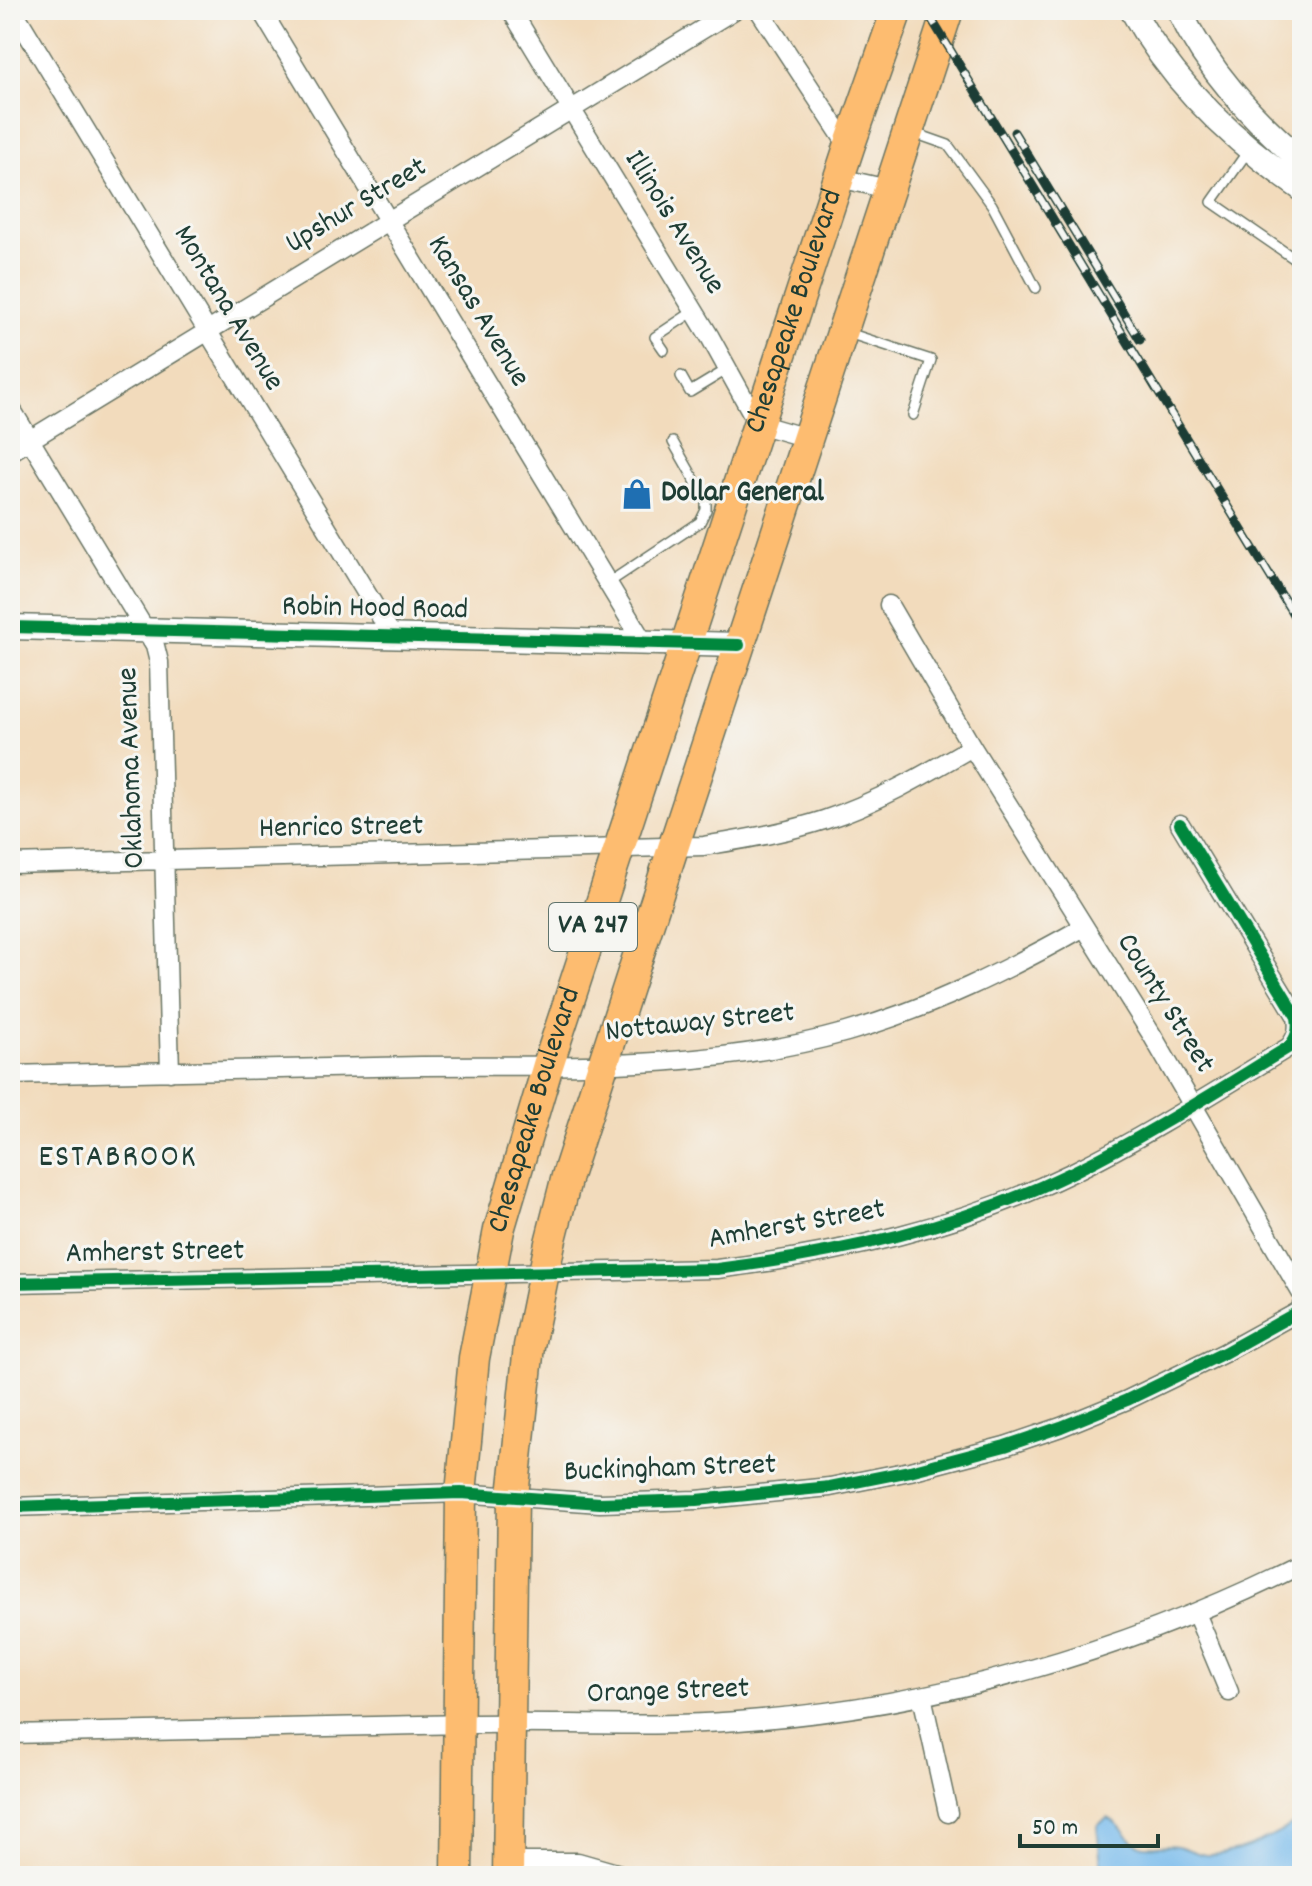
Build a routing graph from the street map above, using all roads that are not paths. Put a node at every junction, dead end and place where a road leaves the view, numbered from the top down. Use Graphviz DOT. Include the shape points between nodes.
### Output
graph roads {
  1 [pos="13,10"];
  2 [pos="261,10"];
  3 [pos="511,10"];
  4 [pos="734,10"];
  5 [pos="759,10"];
  6 [pos="897,10"];
  7 [pos="948,10"];
  8 [pos="1132,10"];
  9 [pos="1184,13"];
  10 [pos="571,109"];
  11 [pos="907,130"];
  12 [pos="849,147"];
  13 [pos="1250,149"];
  14 [pos="1302,161"];
  15 [pos="839,178"];
  16 [pos="888,189"];
  17 [pos="1302,189"];
  18 [pos="389,220"];
  19 [pos="1302,264"];
  20 [pos="1036,288"];
  21 [pos="694,311"];
  22 [pos="207,331"];
  23 [pos="842,331"];
  24 [pos="664,350"];
  25 [pos="728,369"];
  26 [pos="681,376"];
  27 [pos="10,407"];
  28 [pos="913,415"];
  29 [pos="758,424"];
  30 [pos="807,438"];
  31 [pos="30,439"];
  32 [pos="673,442"];
  33 [pos="10,452"];
  34 [pos="734,498"];
  35 [pos="706,510"];
  36 [pos="708,533"];
  37 [pos="608,583"];
  38 [pos="889,605"];
  39 [pos="10,627"];
  40 [pos="148,630"];
  41 [pos="393,637"];
  42 [pos="644,643"];
  43 [pos="686,644"];
  44 [pos="739,645"];
  45 [pos="972,747"];
  46 [pos="1180,824"];
  47 [pos="673,848"];
  48 [pos="619,849"];
  49 [pos="166,861"];
  50 [pos="10,864"];
  51 [pos="1084,927"];
  52 [pos="603,1064"];
  53 [pos="548,1065"];
  54 [pos="170,1072"];
  55 [pos="10,1075"];
  56 [pos="1193,1105"];
  57 [pos="543,1273"];
  58 [pos="489,1275"];
  59 [pos="10,1283"];
  60 [pos="1301,1304"];
  61 [pos="461,1493"];
  62 [pos="513,1496"];
  63 [pos="10,1507"];
  64 [pos="1302,1564"];
  65 [pos="1196,1613"];
  66 [pos="1229,1692"];
  67 [pos="922,1696"];
  68 [pos="509,1723"];
  69 [pos="457,1724"];
  70 [pos="10,1734"];
  71 [pos="948,1813"];
  72 [pos="509,1869"];
  73 [pos="457,1876"];
  74 [pos="627,1876"];
  1 -- 22 [label="street, Montana Avenue"];
  2 -- 18 [label="street, Kansas Avenue"];
  3 -- 10 [label="street, Illinois Avenue"];
  4 -- 10 [label="street, Upshur Street"];
  5 -- 12 [label="street"];
  6 -- 12 [label="main road, Chesapeake Boulevard / VA 247"];
  7 -- 11 [label="main road, Chesapeake Boulevard / VA 247"];
  8 -- 13 [label="street" via="1166,65"];
  9 -- 14 [label="street" via="1199,48 1230,90"];
  10 -- 18 [label="street, Upshur Street"];
  10 -- 21 [label="street, Illinois Avenue"];
  11 -- 16 [label="main road, Chesapeake Boulevard / VA 247"];
  11 -- 20 [label="lane" via="948,145 992,205"];
  12 -- 15 [label="main road, Chesapeake Boulevard / VA 247"];
  13 -- 17 [label="street"];
  13 -- 19 [label="lane" via="1212,202"];
  15 -- 16 [label="street"];
  15 -- 29 [label="main road, Chesapeake Boulevard / VA 247"];
  16 -- 23 [label="main road, Chesapeake Boulevard / VA 247"];
  18 -- 22 [label="street, Upshur Street"];
  18 -- 37 [label="street, Kansas Avenue"];
  21 -- 24 [label="lane" via="655,337"];
  21 -- 25 [label="street, Illinois Avenue"];
  22 -- 31 [label="street, Upshur Street"];
  22 -- 41 [label="street, Montana Avenue"];
  23 -- 28 [label="lane" via="931,360"];
  23 -- 30 [label="main road, Chesapeake Boulevard / VA 247"];
  25 -- 26 [label="lane" via="690,392"];
  25 -- 29 [label="street, Illinois Avenue"];
  27 -- 31 [label="street, Oklahoma Avenue"];
  29 -- 30 [label="street"];
  29 -- 34 [label="main road, Chesapeake Boulevard / VA 247"];
  30 -- 44 [label="main road, Chesapeake Boulevard / VA 247"];
  31 -- 33 [label="street, Upshur Street"];
  31 -- 40 [label="street, Oklahoma Avenue"];
  32 -- 35 [label="lane" via="706,500"];
  34 -- 35 [label="lane"];
  34 -- 36 [label="main road, Chesapeake Boulevard / VA 247"];
  35 -- 36 [label="lane"];
  36 -- 37 [label="lane"];
  36 -- 43 [label="main road, Chesapeake Boulevard / VA 247"];
  37 -- 42 [label="street, Kansas Avenue"];
  38 -- 45 [label="street, County Street"];
  39 -- 40 [label="street, Robin Hood Road"];
  40 -- 41 [label="street, Robin Hood Road"];
  40 -- 49 [label="street, Oklahoma Avenue" via="159,662"];
  41 -- 42 [label="street, Robin Hood Road"];
  42 -- 43 [label="street, Robin Hood Road"];
  43 -- 44 [label="street, Robin Hood Road"];
  43 -- 48 [label="main road, Chesapeake Boulevard / VA 247"];
  44 -- 47 [label="main road, Chesapeake Boulevard / VA 247"];
  45 -- 47 [label="street" via="894,791 825,820 776,834"];
  45 -- 51 [label="street, County Street"];
  46 -- 56 [label="street, Amherst Street" via="1297,1017 1298,1028 1289,1047"];
  47 -- 48 [label="street, Henrico Street"];
  47 -- 52 [label="main road, Chesapeake Boulevard / VA 247"];
  48 -- 49 [label="street, Henrico Street"];
  48 -- 53 [label="main road, Chesapeake Boulevard / VA 247"];
  49 -- 50 [label="street, Henrico Street"];
  49 -- 54 [label="street, Oklahoma Avenue"];
  51 -- 52 [label="street, Nottaway Street" via="962,991 845,1032 733,1055"];
  51 -- 56 [label="street, County Street"];
  52 -- 53 [label="street, Nottaway Street"];
  52 -- 57 [label="main road, Chesapeake Boulevard / VA 247"];
  53 -- 54 [label="street, Nottaway Street"];
  53 -- 58 [label="main road, Chesapeake Boulevard / VA 247"];
  54 -- 55 [label="street, Nottaway Street"];
  56 -- 57 [label="street, Amherst Street" via="1072,1173 954,1220 888,1239 717,1269"];
  56 -- 60 [label="street, County Street"];
  57 -- 58 [label="street, Amherst Street"];
  57 -- 62 [label="main road, Chesapeake Boulevard / VA 247" via="529,1346"];
  58 -- 59 [label="street, Amherst Street"];
  58 -- 61 [label="main road, Chesapeake Boulevard / VA 247" via="474,1358"];
  60 -- 62 [label="street, Buckingham Street" via="1224,1353 1127,1400 1005,1446 910,1471 806,1490 697,1500 600,1503"];
  61 -- 62 [label="street, Buckingham Street"];
  61 -- 63 [label="street, Buckingham Street"];
  61 -- 69 [label="main road, Chesapeake Boulevard / VA 247"];
  62 -- 68 [label="main road, Chesapeake Boulevard / VA 247"];
  64 -- 65 [label="street, Orange Street"];
  65 -- 66 [label="street"];
  65 -- 67 [label="street, Orange Street" via="1055,1663"];
  67 -- 68 [label="street, Orange Street" via="739,1721"];
  67 -- 71 [label="street"];
  68 -- 69 [label="street, Orange Street"];
  68 -- 72 [label="main road, Chesapeake Boulevard / VA 247"];
  69 -- 70 [label="street, Orange Street"];
  69 -- 73 [label="main road, Chesapeake Boulevard / VA 247"];
  72 -- 74 [label="street" via="578,1862"];
}
